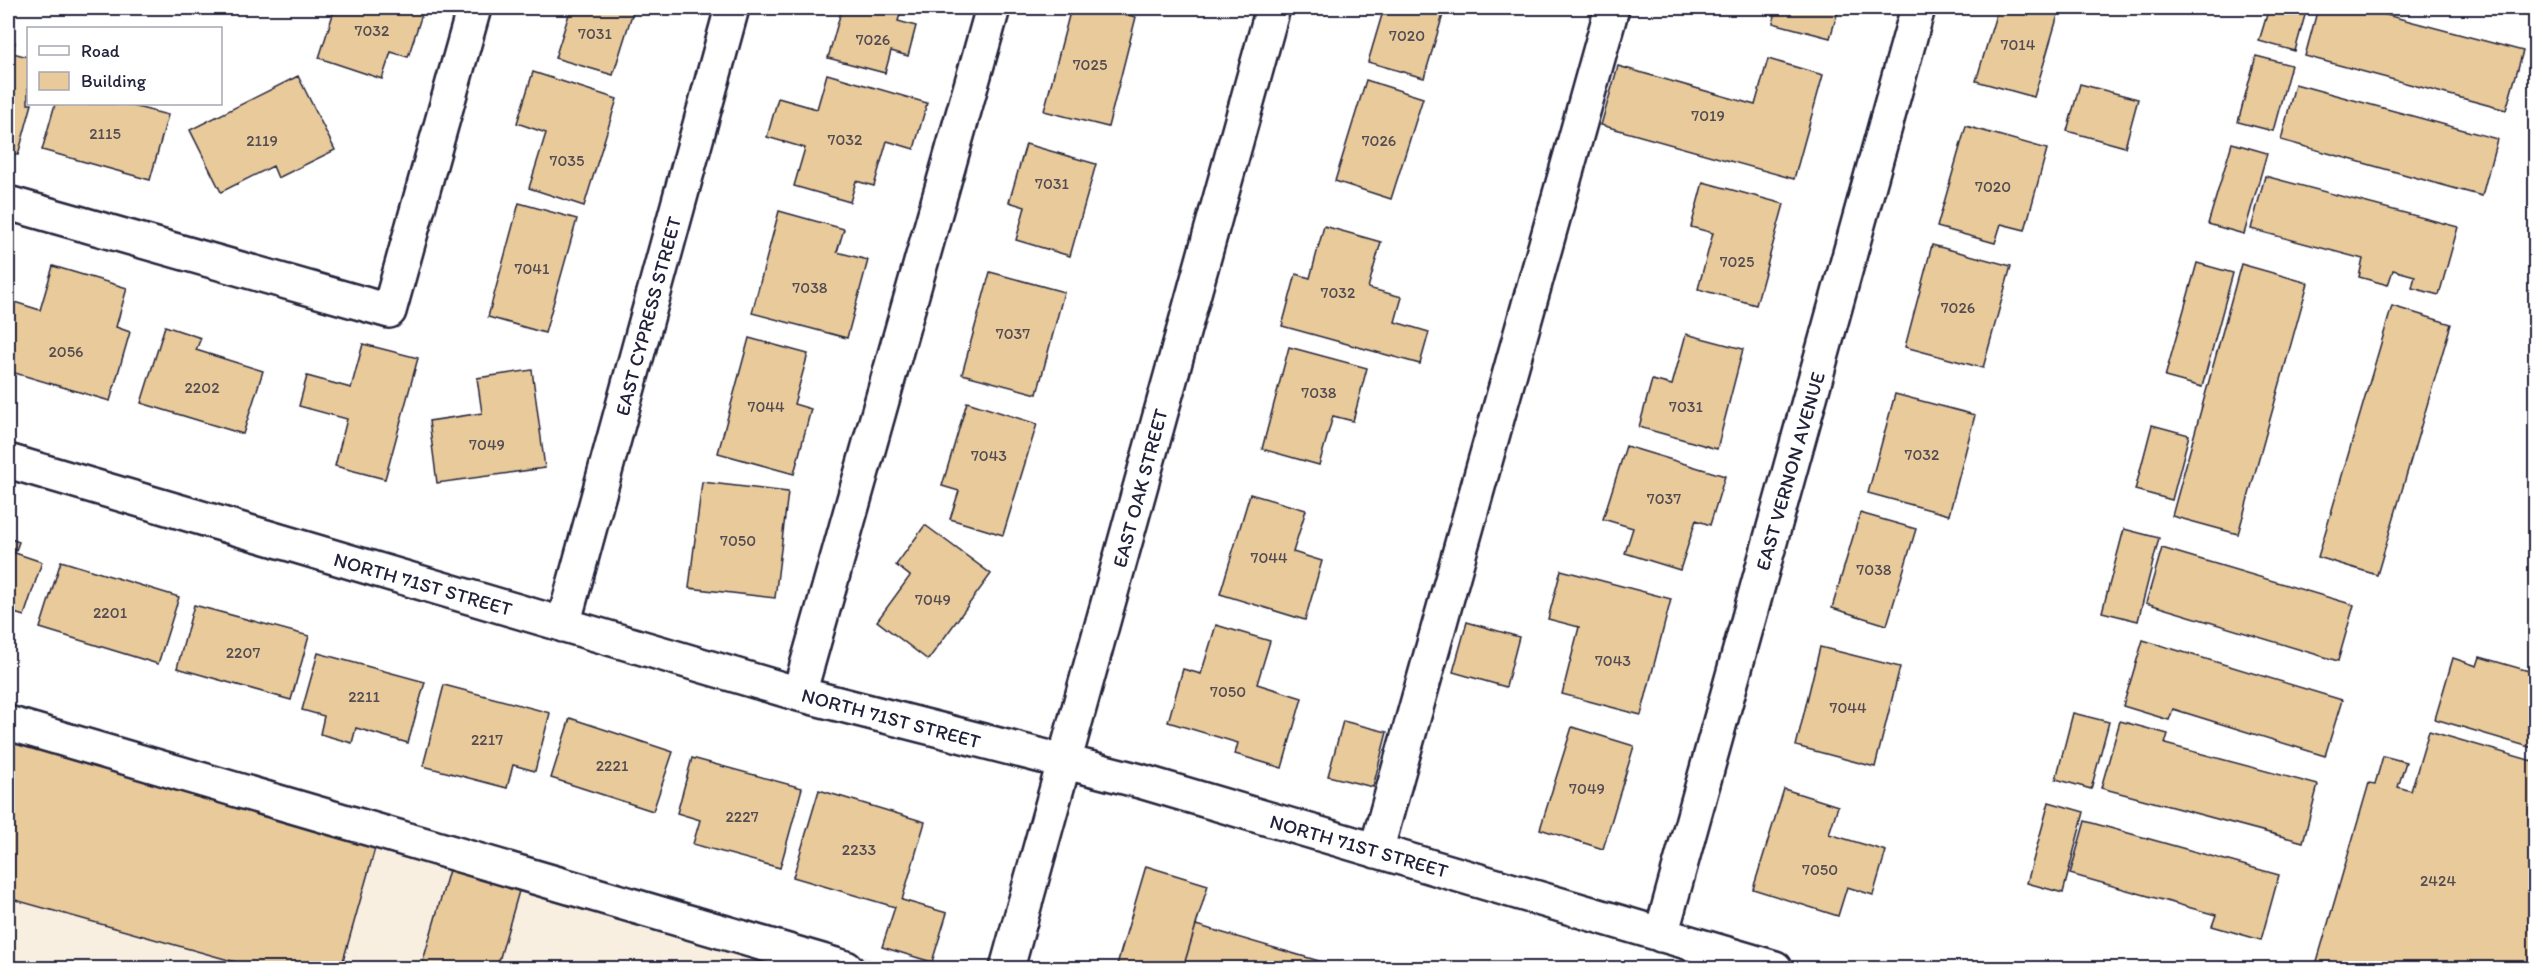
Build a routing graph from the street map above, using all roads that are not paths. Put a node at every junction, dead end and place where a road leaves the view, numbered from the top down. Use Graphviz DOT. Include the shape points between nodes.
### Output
graph roads {
  1 [pos="474,8"];
  2 [pos="732,8"];
  3 [pos="993,8"];
  4 [pos="1273,8"];
  5 [pos="1612,8"];
  6 [pos="1918,8"];
  7 [pos="8,203"];
  8 [pos="8,461"];
  9 [pos="563,625"];
  10 [pos="800,694"];
  11 [pos="8,723"];
  12 [pos="1064,762"];
  13 [pos="1376,850"];
  14 [pos="1661,935"];
  15 [pos="846,969"];
  16 [pos="1007,969"];
  17 [pos="1775,969"];
  1 -- 7 [label="street" via="389,311"];
  2 -- 9 [label="street, EAST CYPRESS STREET"];
  3 -- 10 [label="street"];
  4 -- 12 [label="street, EAST OAK STREET"];
  5 -- 13 [label="street"];
  6 -- 14 [label="street, EAST VERNON AVENUE"];
  8 -- 9 [label="street, NORTH 71ST STREET"];
  9 -- 10 [label="street, NORTH 71ST STREET"];
  10 -- 12 [label="street, NORTH 71ST STREET"];
  11 -- 15 [label="street"];
  12 -- 13 [label="street, NORTH 71ST STREET"];
  12 -- 16 [label="street, EAST OAK STREET"];
  13 -- 14 [label="street, NORTH 71ST STREET"];
  14 -- 17 [label="street, NORTH 71ST STREET"];
}
